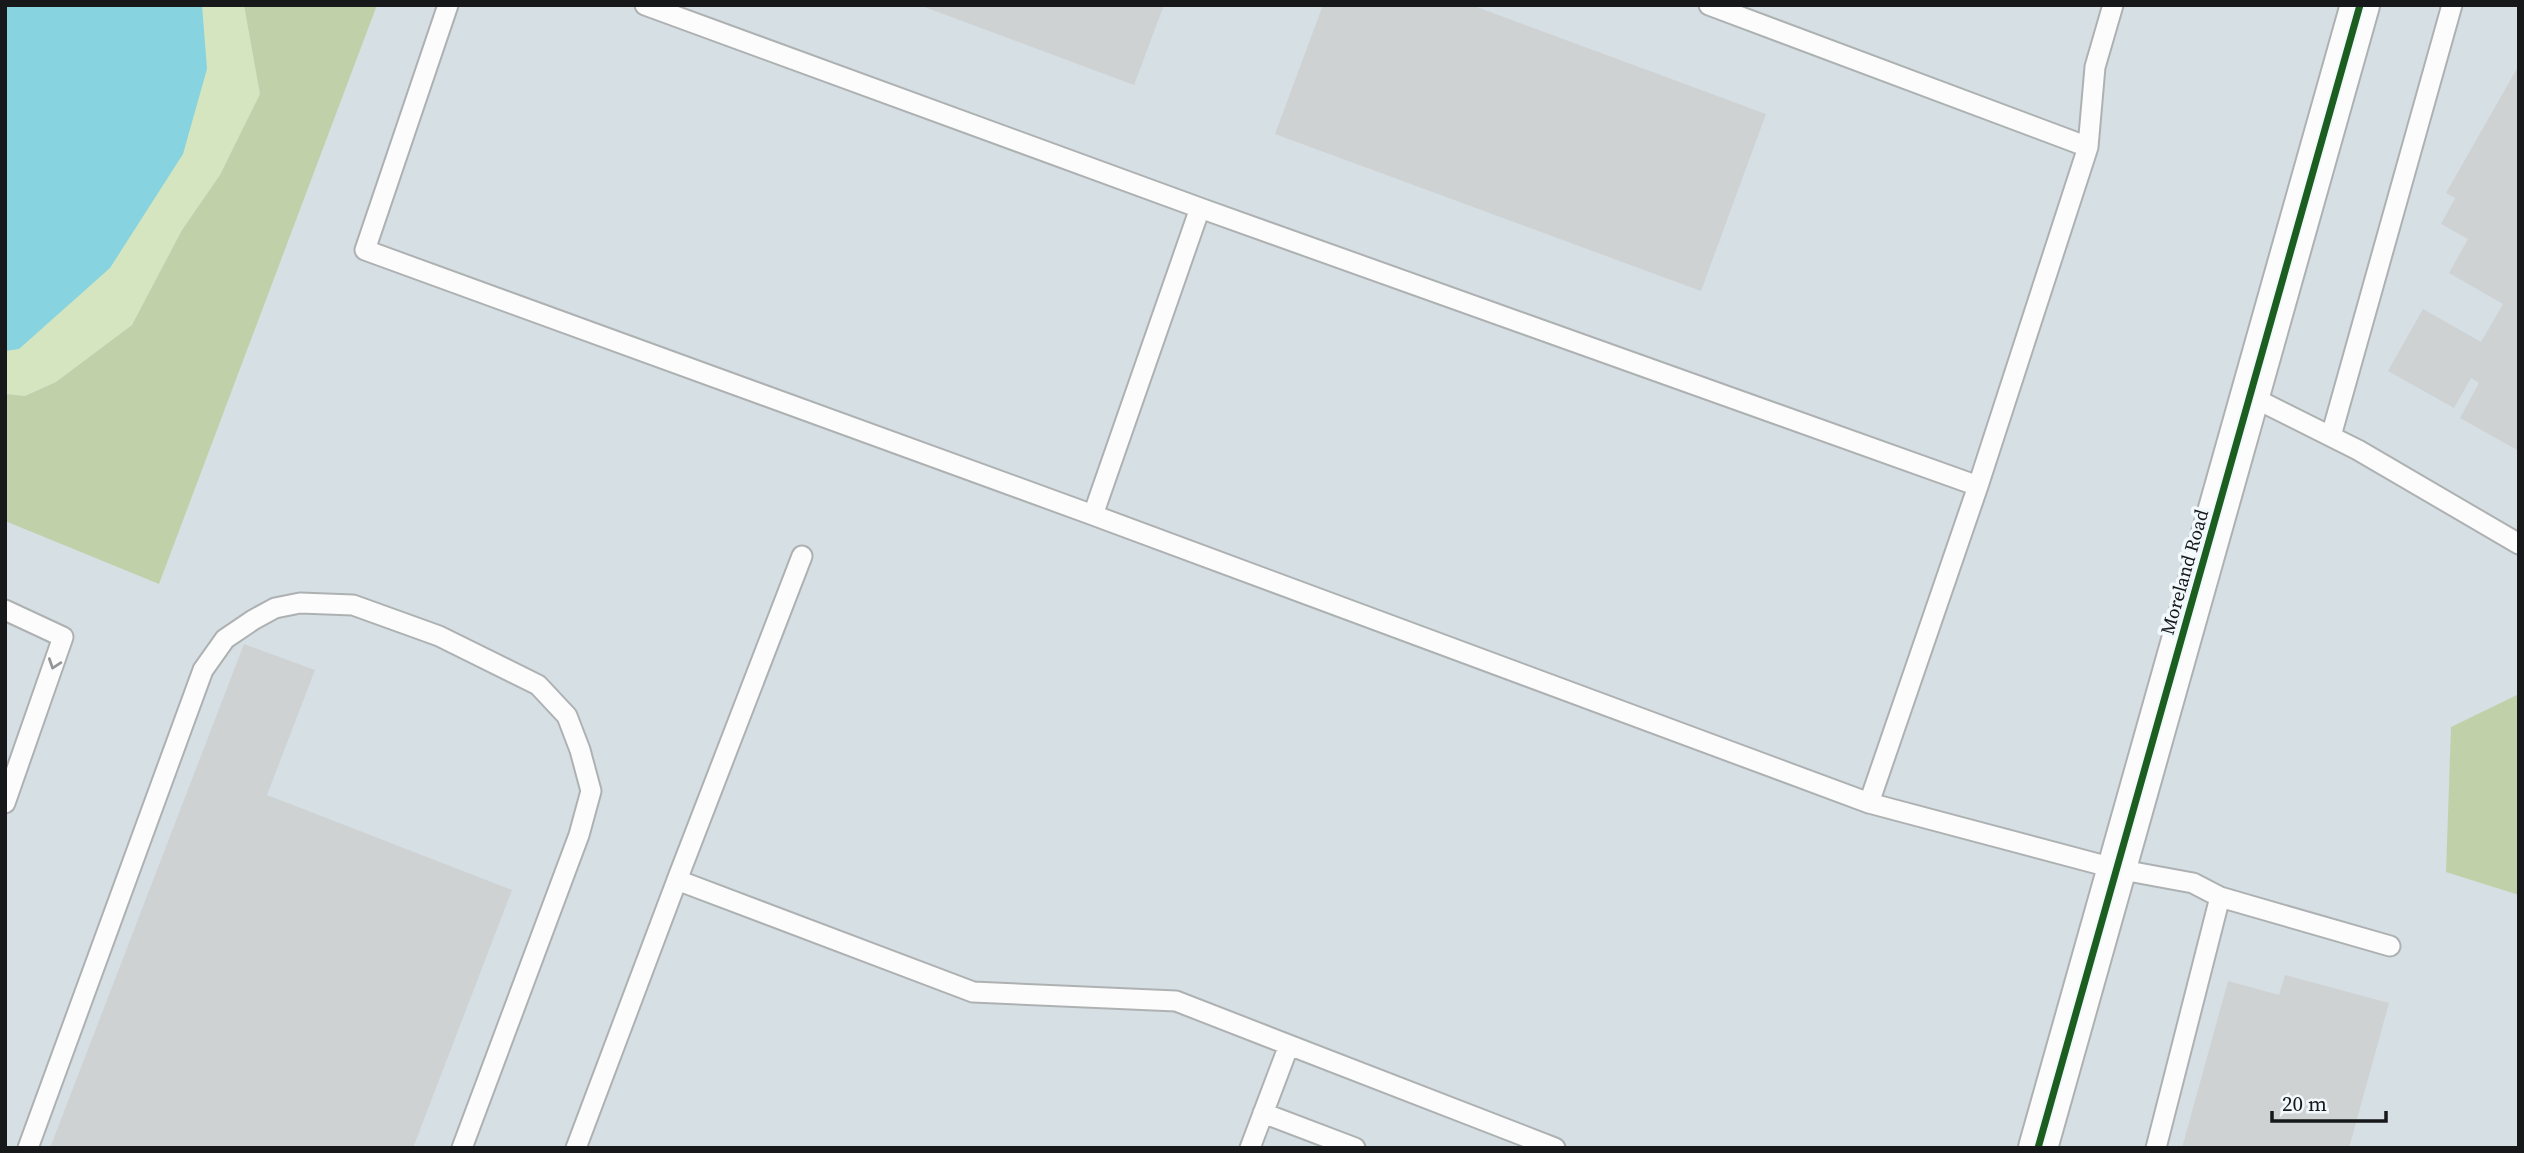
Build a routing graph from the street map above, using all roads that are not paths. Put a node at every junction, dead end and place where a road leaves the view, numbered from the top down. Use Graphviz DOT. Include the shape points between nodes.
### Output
graph roads {
  1 [pos="448,5"];
  2 [pos="645,5"];
  3 [pos="1709,5"];
  4 [pos="2113,5"];
  5 [pos="2360,5"];
  6 [pos="2452,5"];
  7 [pos="2088,147"];
  8 [pos="1200,208"];
  9 [pos="2250,396"];
  10 [pos="2331,436"];
  11 [pos="1978,486"];
  12 [pos="1093,515"];
  13 [pos="2519,544"];
  14 [pos="802,556"];
  15 [pos="5,610"];
  16 [pos="5,803"];
  17 [pos="1869,803"];
  18 [pos="2117,869"];
  19 [pos="677,880"];
  20 [pos="2220,897"];
  21 [pos="2390,946"];
  22 [pos="1289,1045"];
  23 [pos="1263,1113"];
  24 [pos="28,1148"];
  25 [pos="462,1148"];
  26 [pos="576,1148"];
  27 [pos="1250,1148"];
  28 [pos="1355,1148"];
  29 [pos="1555,1148"];
  30 [pos="2038,1148"];
  31 [pos="2156,1148"];
  1 -- 12 [label="lane" via="365,250"];
  2 -- 8 [label="lane"];
  3 -- 7 [label="lane"];
  4 -- 7 [label="lane" via="2095,67"];
  5 -- 9 [label="street, Moreland Road"];
  6 -- 10 [label="lane"];
  7 -- 11 [label="lane"];
  8 -- 11 [label="lane"];
  8 -- 12 [label="lane"];
  9 -- 10 [label="lane"];
  9 -- 18 [label="street, Moreland Road"];
  10 -- 13 [label="lane"];
  11 -- 17 [label="lane"];
  12 -- 17 [label="lane"];
  14 -- 19 [label="lane"];
  15 -- 16 [label="lane, one-way" via="64,637"];
  17 -- 18 [label="lane"];
  18 -- 20 [label="lane" via="2193,883"];
  18 -- 30 [label="street, Moreland Road"];
  19 -- 22 [label="lane" via="973,992 1176,1001"];
  19 -- 26 [label="lane"];
  20 -- 21 [label="lane"];
  20 -- 31 [label="lane"];
  22 -- 23 [label="lane"];
  22 -- 29 [label="lane"];
  23 -- 27 [label="lane"];
  23 -- 28 [label="lane"];
  24 -- 25 [label="lane" via="203,670 225,639 275,608 300,603 353,605 389,615 538,685 567,716 580,750 591,791 579,835"];
}
